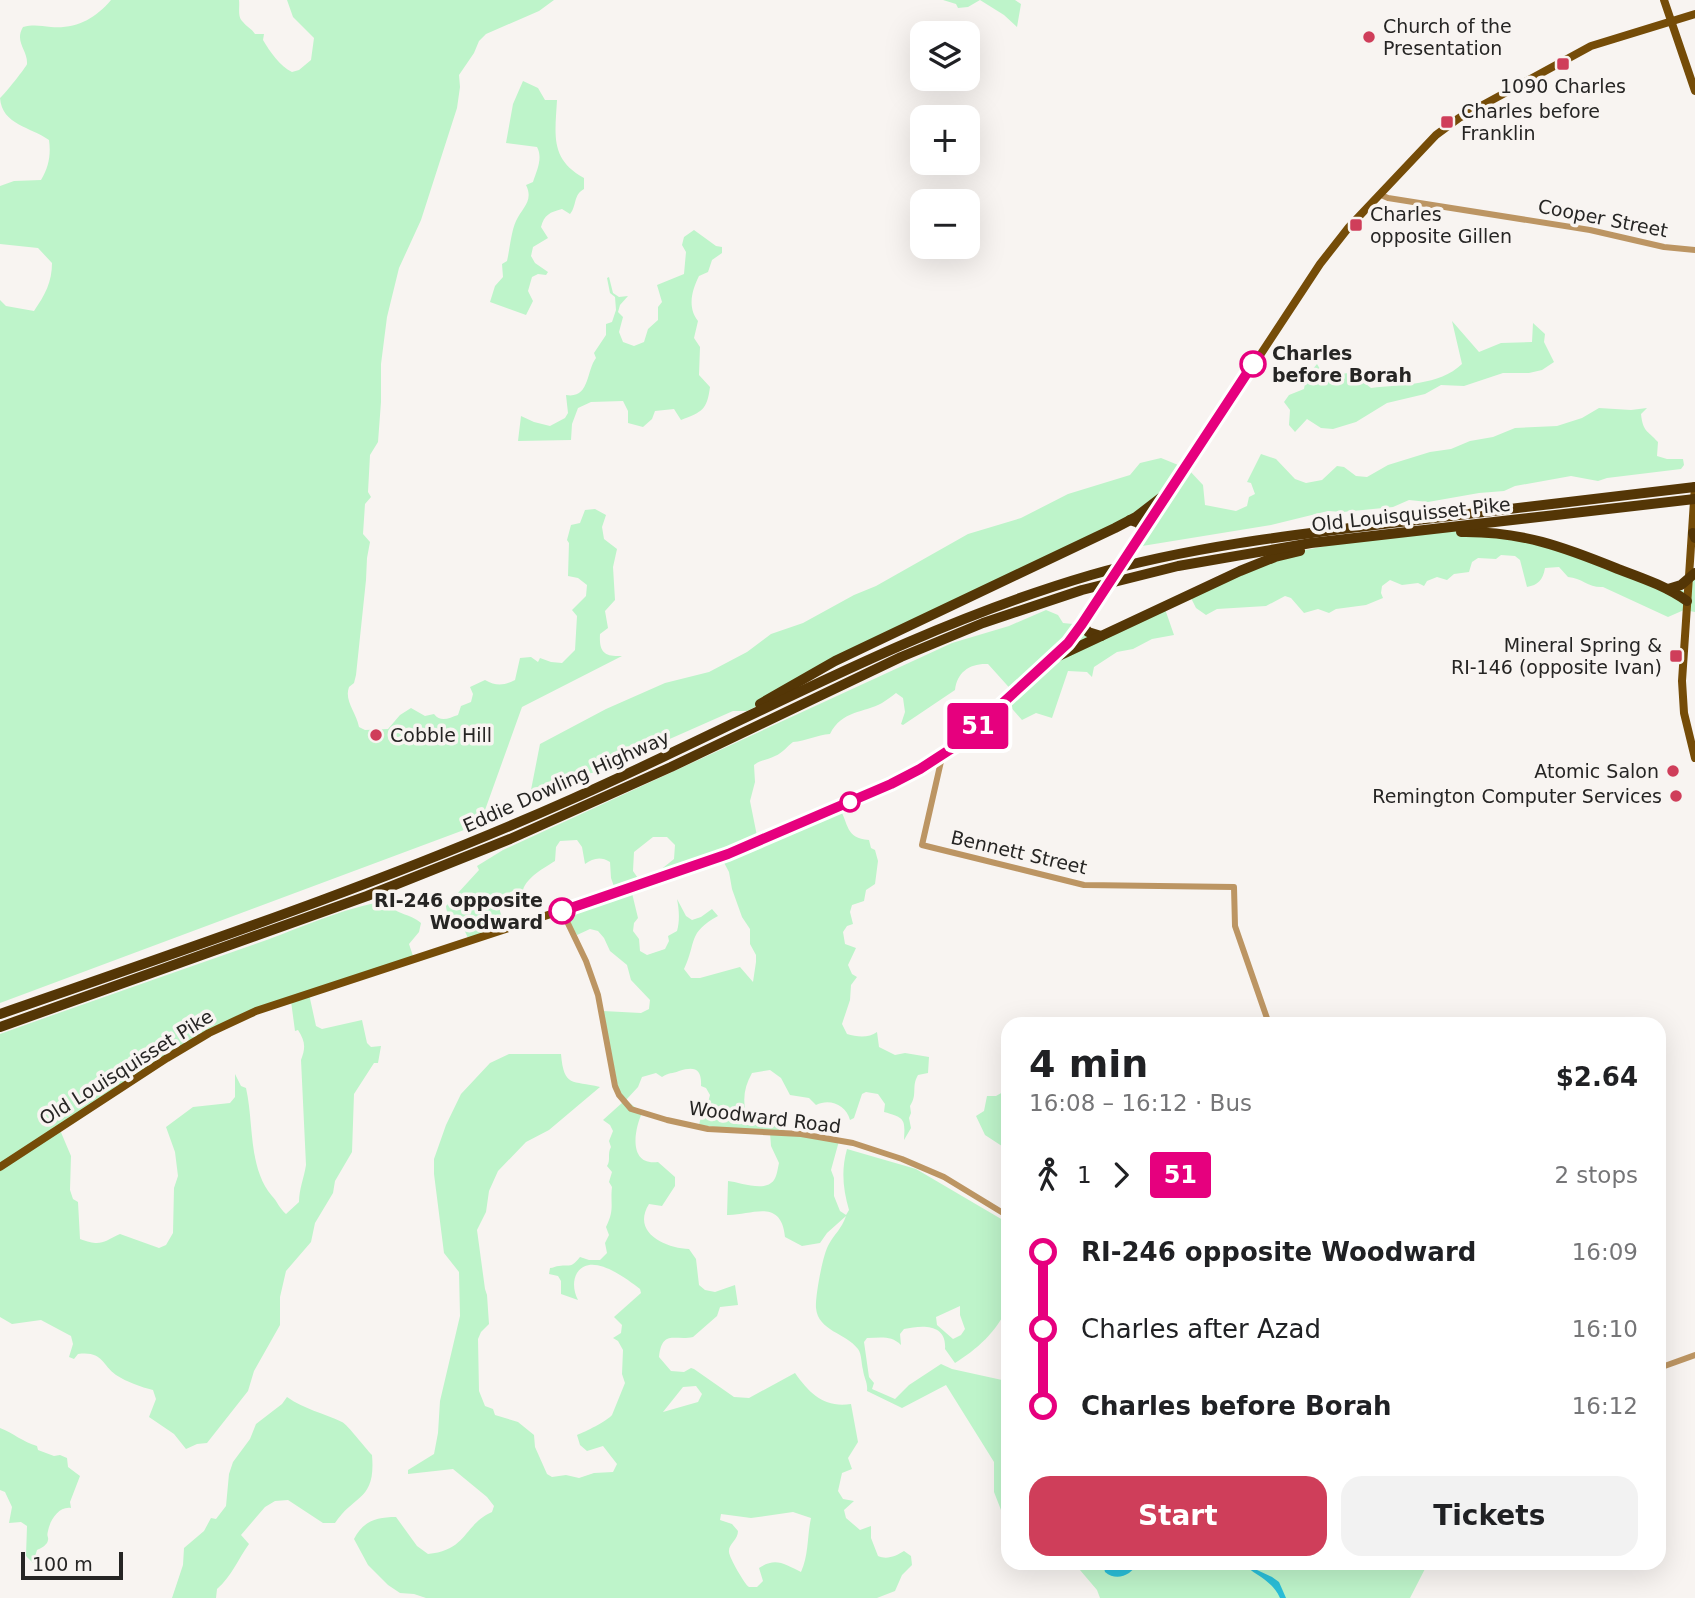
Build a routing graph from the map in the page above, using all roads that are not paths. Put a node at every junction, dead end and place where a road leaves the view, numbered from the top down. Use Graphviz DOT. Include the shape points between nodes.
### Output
graph roads {
  1 [pos="1664,0"];
  2 [pos="1695,14"];
  3 [pos="1671,21"];
  4 [pos="1695,91"];
  5 [pos="1381,195"];
  6 [pos="1695,250"];
  7 [pos="1695,487"];
  8 [pos="1171,489"];
  9 [pos="1695,499"];
  10 [pos="1130,520"];
  11 [pos="1143,532"];
  12 [pos="1408,533"];
  13 [pos="1383,535"];
  14 [pos="1694,536"];
  15 [pos="1139,563"];
  16 [pos="1134,576"];
  17 [pos="1692,576"];
  18 [pos="1668,589"];
  19 [pos="1687,601"];
  20 [pos="1082,624"];
  21 [pos="1101,636"];
  22 [pos="1050,660"];
  23 [pos="687,747"];
  24 [pos="942,757"];
  25 [pos="1695,758"];
  26 [pos="562,911"];
  27 [pos="0,1014"];
  28 [pos="1267,1017"];
  29 [pos="0,1027"];
  30 [pos="0,1167"];
  31 [pos="1001,1212"];
  32 [pos="1695,1355"];
  33 [pos="1666,1365"];
  1 -- 3 [label="main road"];
  2 -- 3 [label="main road, Old Louisquisset Pike"];
  3 -- 4 [label="main road"];
  3 -- 5 [label="main road, Old Louisquisset Pike" via="1591,47 1459,118 1436,135"];
  5 -- 6 [label="street, Cooper Street"];
  5 -- 8 [label="main road, Old Louisquisset Pike" via="1320,264"];
  7 -- 14 [label="main road"];
  7 -- 15 [label="highway, Old Louisquisset Pike" via="1286,536"];
  8 -- 10 [label="highway"];
  8 -- 11 [label="main road, Old Louisquisset Pike"];
  9 -- 12 [label="highway, Old Louisquisset Pike"];
  10 -- 11 [label="highway" via="1139,523"];
  10 -- 23 [label="highway" via="835,662"];
  11 -- 20 [label="main road, Old Louisquisset Pike"];
  12 -- 13 [label="highway, Old Louisquisset Pike"];
  12 -- 18 [label="highway" via="1527,537"];
  13 -- 16 [label="highway, Old Louisquisset Pike" via="1228,556"];
  13 -- 21 [label="highway" via="1264,561"];
  14 -- 17 [label="main road"];
  15 -- 23 [label="highway, Eddie Dowling Highway" via="989,608"];
  16 -- 29 [label="highway, Eddie Dowling Highway" via="1011,613 912,652 455,862"];
  17 -- 18 [label="highway"];
  17 -- 19 [label="main road"];
  18 -- 19 [label="highway"];
  19 -- 25 [label="main road" via="1683,693"];
  20 -- 21 [label="highway" via="1088,632"];
  20 -- 22 [label="main road, Old Louisquisset Pike"];
  21 -- 22 [label="highway"];
  22 -- 24 [label="main road, Old Louisquisset Pike"];
  23 -- 27 [label="highway, Eddie Dowling Highway" via="385,877"];
  24 -- 26 [label="main road, Old Louisquisset Pike" via="776,834"];
  24 -- 28 [label="street, Bennett Street" via="922,845 1084,885 1234,887 1235,926"];
  26 -- 30 [label="main road, Old Louisquisset Pike" via="229,1023"];
  26 -- 31 [label="street, Woodward Road" via="597,995 615,1086 631,1108 692,1126 795,1133 862,1146 927,1168"];
  32 -- 33 [label="street"];
}
